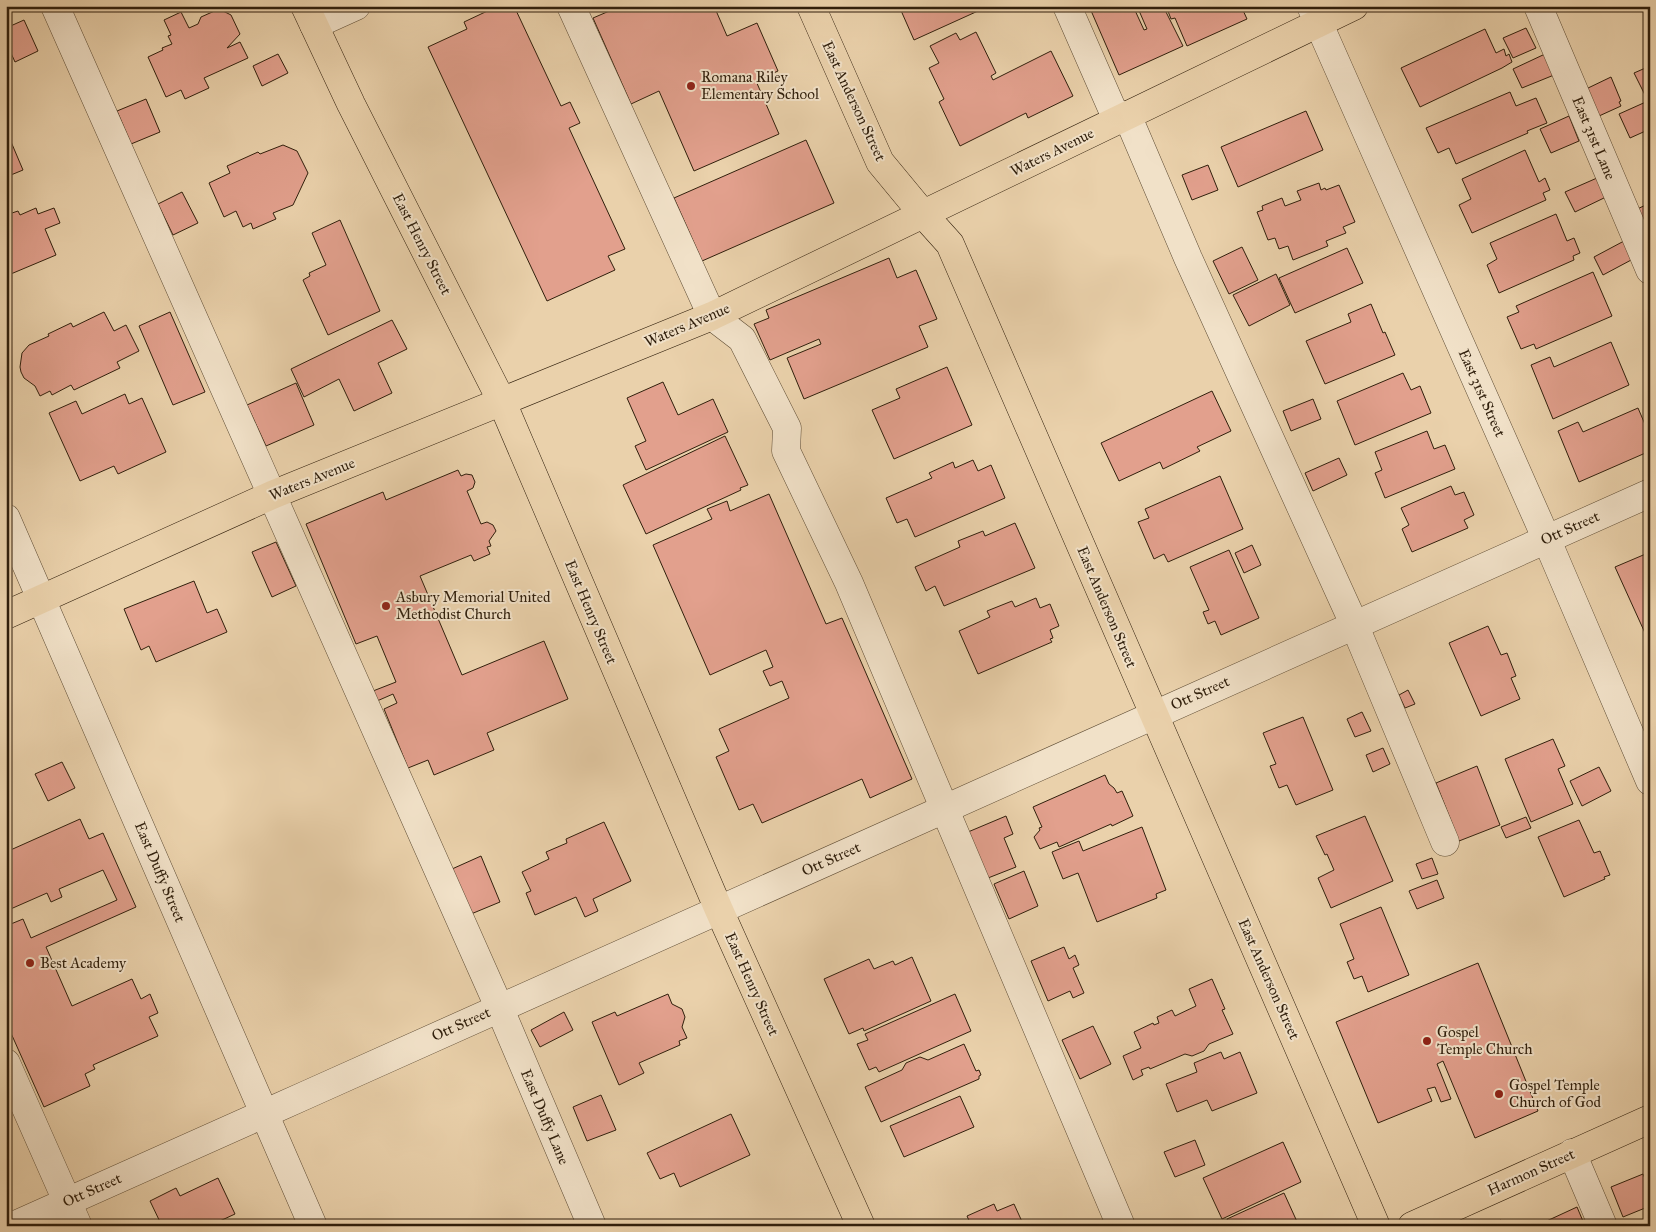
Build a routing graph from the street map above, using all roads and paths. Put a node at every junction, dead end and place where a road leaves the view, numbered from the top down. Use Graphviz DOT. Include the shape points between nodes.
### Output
graph roads {
  1 [pos="55,6"];
  2 [pos="356,6"];
  3 [pos="571,6"];
  4 [pos="811,6"];
  5 [pos="1067,6"];
  6 [pos="1354,6"];
  7 [pos="1538,6"];
  8 [pos="1315,14"];
  9 [pos="309,16"];
  10 [pos="1122,118"];
  11 [pos="923,214"];
  12 [pos="1650,270"];
  13 [pos="712,316"];
  14 [pos="502,402"];
  15 [pos="1650,493"];
  16 [pos="272,495"];
  17 [pos="6,518"];
  18 [pos="1546,538"];
  19 [pos="42,599"];
  20 [pos="6,615"];
  21 [pos="1354,624"];
  22 [pos="1153,714"];
  23 [pos="1650,781"];
  24 [pos="943,808"];
  25 [pos="1446,842"];
  26 [pos="720,910"];
  27 [pos="499,1008"];
  28 [pos="6,1063"];
  29 [pos="264,1113"];
  30 [pos="1650,1119"];
  31 [pos="1572,1153"];
  32 [pos="72,1214"];
  33 [pos="13,1226"];
  34 [pos="313,1226"];
  35 [pos="592,1226"];
  36 [pos="861,1226"];
  37 [pos="1121,1226"];
  38 [pos="1376,1226"];
  39 [pos="1412,1226"];
  40 [pos="1603,1226"];
  1 -- 16 [label="street, East Duffy Lane"];
  2 -- 9 [label="street"];
  3 -- 13 [label="street"];
  4 -- 11 [label="main road, East Anderson Street" via="880,162"];
  5 -- 10 [label="street"];
  6 -- 8 [label="main road, Waters Avenue"];
  7 -- 12 [label="street, East 31st Lane"];
  8 -- 10 [label="main road, Waters Avenue"];
  8 -- 18 [label="street, East 31st Street"];
  9 -- 14 [label="main road, East Henry Street"];
  10 -- 11 [label="main road, Waters Avenue"];
  10 -- 21 [label="street"];
  11 -- 13 [label="main road, Waters Avenue"];
  11 -- 22 [label="main road, East Anderson Street" via="950,244"];
  13 -- 14 [label="main road, Waters Avenue"];
  13 -- 24 [label="street" via="742,339 788,428 786,451 848,582"];
  14 -- 16 [label="main road, Waters Avenue"];
  14 -- 26 [label="main road, East Henry Street"];
  15 -- 18 [label="street, Ott Street"];
  16 -- 19 [label="main road, Waters Avenue"];
  16 -- 27 [label="street, East Duffy Lane"];
  17 -- 19 [label="street, East Duffy Street"];
  18 -- 21 [label="street, Ott Street"];
  18 -- 23 [label="street, East 31st Street"];
  19 -- 20 [label="main road, Waters Avenue"];
  19 -- 29 [label="street, East Duffy Street"];
  21 -- 22 [label="street, Ott Street"];
  21 -- 25 [label="street"];
  22 -- 24 [label="street, Ott Street"];
  22 -- 38 [label="main road, East Anderson Street"];
  24 -- 26 [label="street, Ott Street"];
  24 -- 37 [label="street"];
  26 -- 27 [label="street, Ott Street"];
  26 -- 36 [label="main road, East Henry Street"];
  27 -- 29 [label="street, Ott Street"];
  27 -- 35 [label="street, East Duffy Lane"];
  28 -- 32 [label="street"];
  29 -- 32 [label="street, Ott Street"];
  29 -- 34 [label="street, East Duffy Street"];
  30 -- 31 [label="main road, Harmon Street"];
  31 -- 39 [label="main road, Harmon Street"];
  31 -- 40 [label="street"];
  32 -- 33 [label="street, Ott Street"];
}
